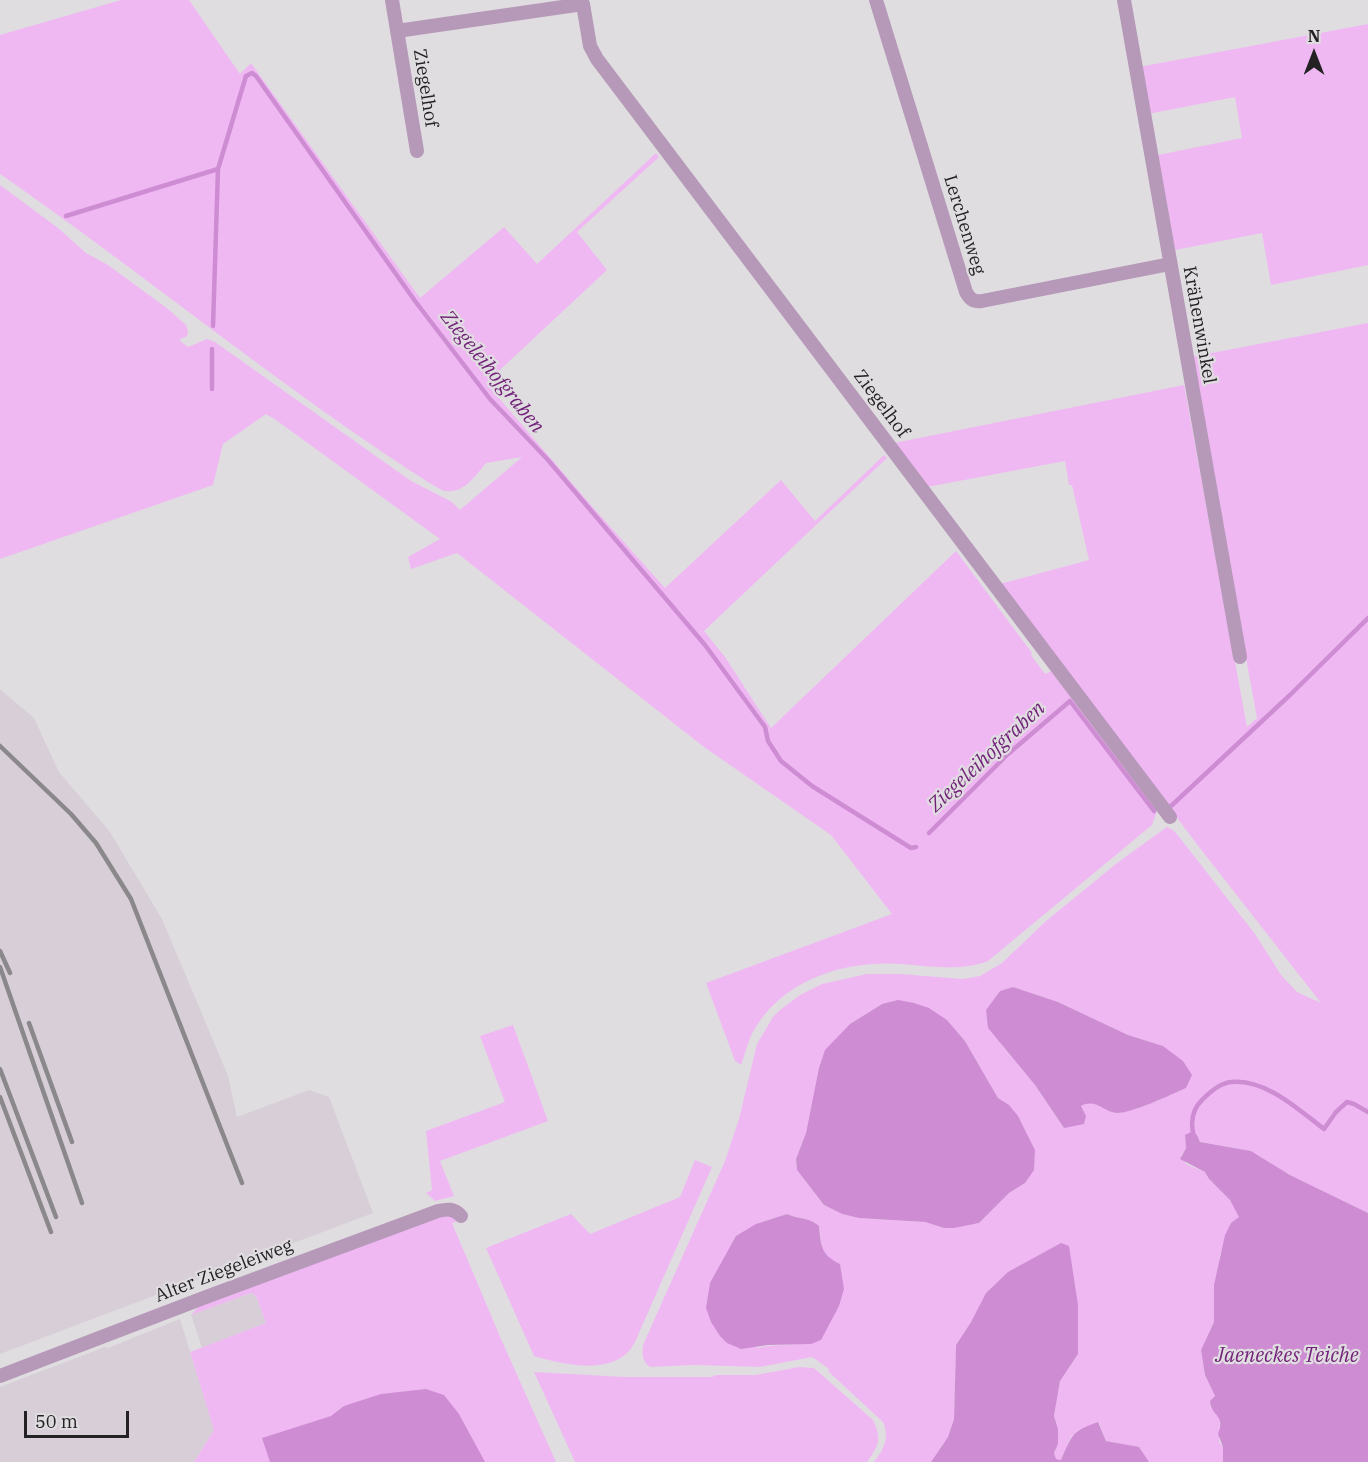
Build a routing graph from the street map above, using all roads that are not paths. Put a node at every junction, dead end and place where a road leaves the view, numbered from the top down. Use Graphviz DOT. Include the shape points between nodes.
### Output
graph roads {
  1 [pos="392,0"];
  2 [pos="876,0"];
  3 [pos="1124,0"];
  4 [pos="582,2"];
  5 [pos="397,31"];
  6 [pos="417,151"];
  7 [pos="1170,264"];
  8 [pos="1240,657"];
  9 [pos="1170,817"];
  10 [pos="460,1216"];
  11 [pos="0,1376"];
  1 -- 5 [label="street, Ziegelhof"];
  2 -- 7 [label="street, Lerchenweg" via="970,298 982,302"];
  3 -- 7 [label="street, Krähenwinkel"];
  4 -- 5 [label="street, Ziegelhof"];
  4 -- 9 [label="street, Ziegelhof" via="590,46 597,59"];
  5 -- 6 [label="street, Ziegelhof"];
  7 -- 8 [label="street, Krähenwinkel"];
  10 -- 11 [label="street, Alter Ziegeleiweg" via="448,1209 438,1211"];
}
